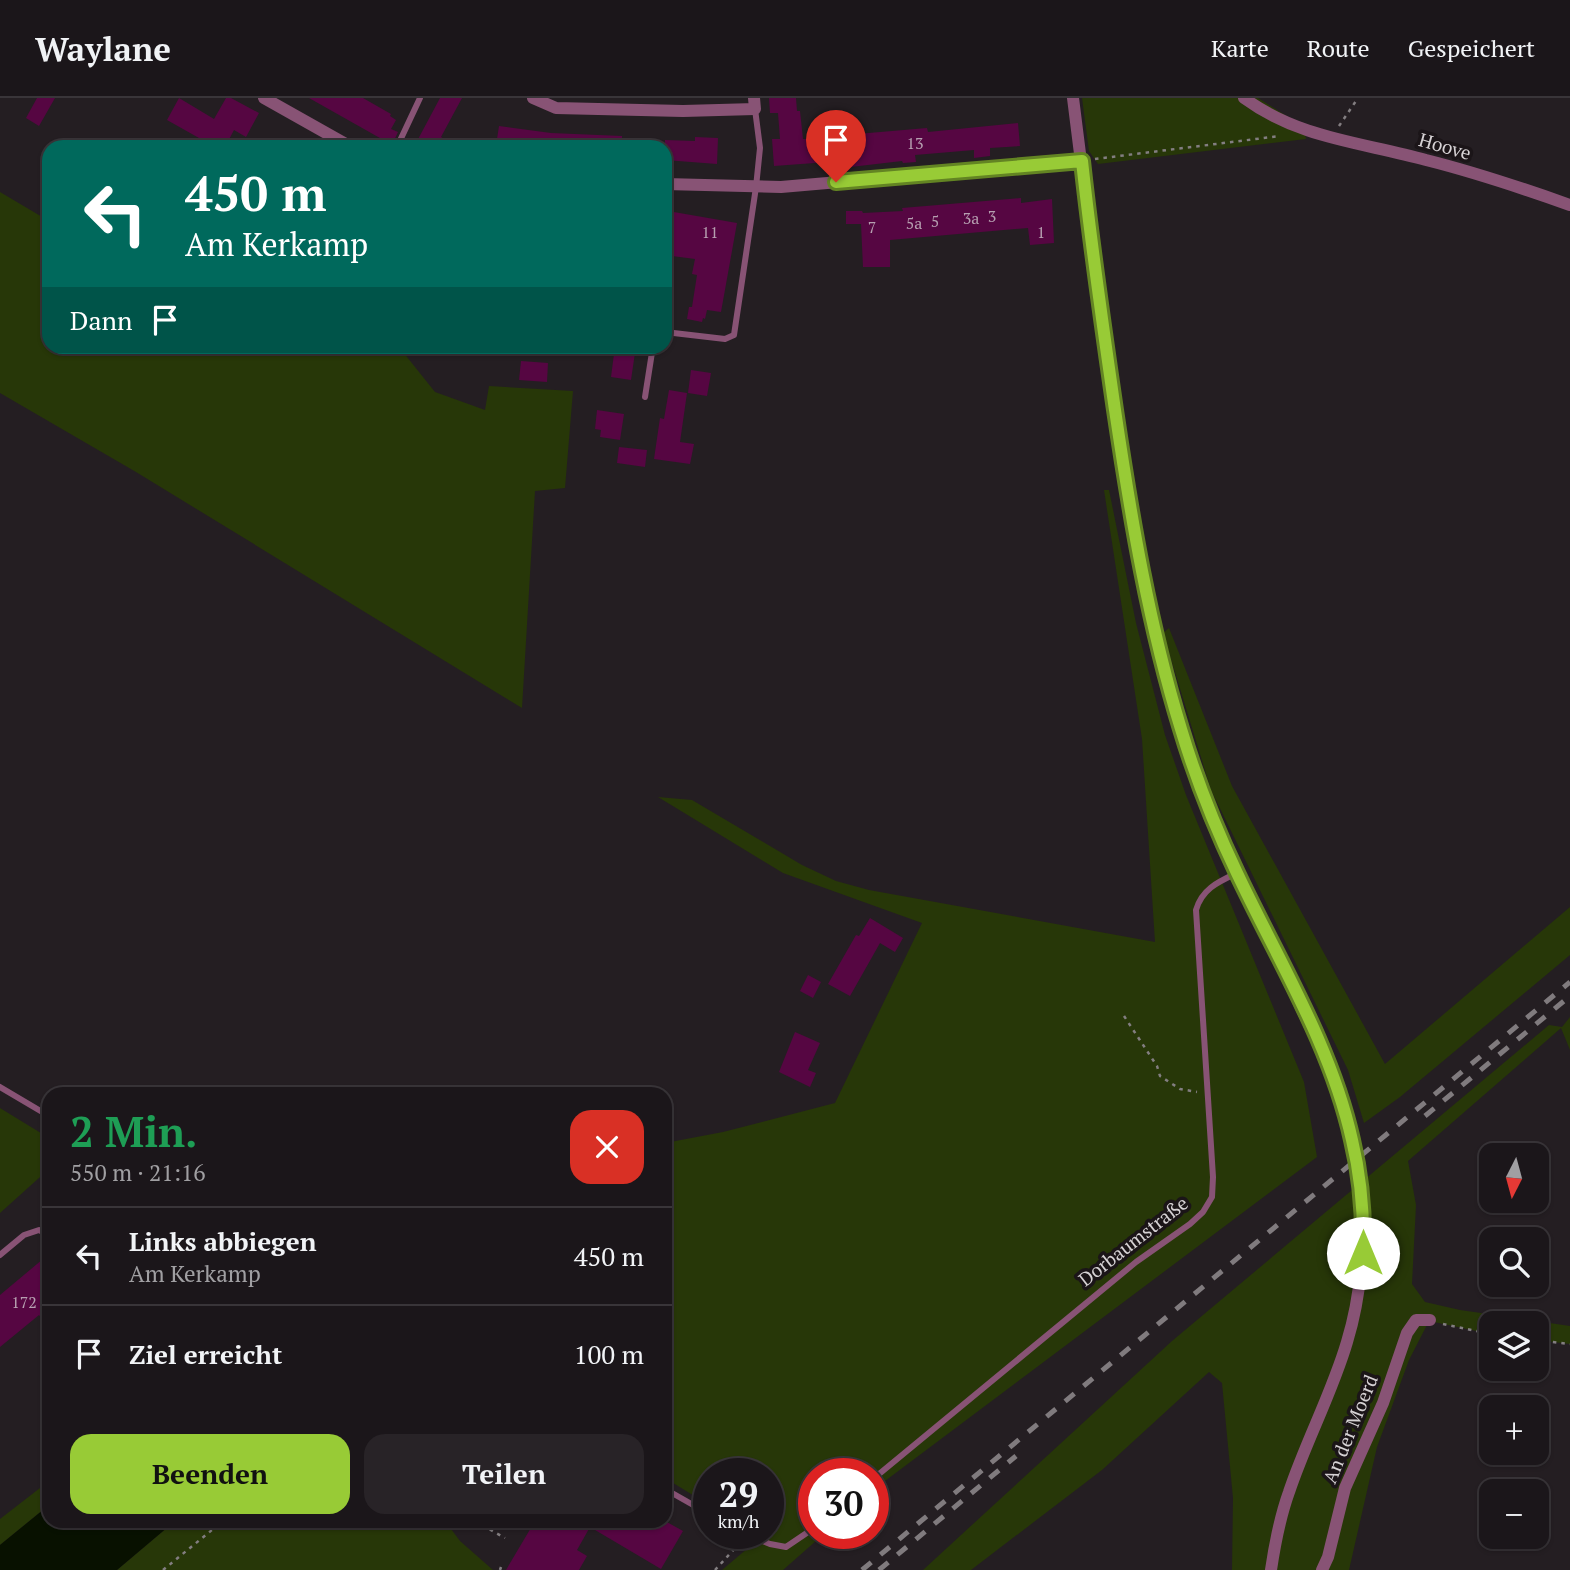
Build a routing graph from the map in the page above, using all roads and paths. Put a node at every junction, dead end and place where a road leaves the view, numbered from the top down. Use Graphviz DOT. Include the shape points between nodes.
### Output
graph roads {
  1 [pos="264,98"];
  2 [pos="420,98"];
  3 [pos="533,98"];
  4 [pos="1073,98"];
  5 [pos="1244,98"];
  6 [pos="1358,98"];
  7 [pos="754,104"];
  8 [pos="1281,136"];
  9 [pos="1334,139"];
  10 [pos="339,140"];
  11 [pos="400,140"];
  12 [pos="1082,161"];
  13 [pos="672,184"];
  14 [pos="757,187"];
  15 [pos="1570,205"];
  16 [pos="672,333"];
  17 [pos="652,354"];
  18 [pos="645,397"];
  19 [pos="1237,873"];
  20 [pos="1124,1016"];
  21 [pos="0,1087"];
  22 [pos="1207,1093"];
  23 [pos="42,1112"];
  24 [pos="42,1232"];
  25 [pos="0,1255"];
  26 [pos="1430,1320"];
  27 [pos="1479,1331"];
  28 [pos="1549,1342"];
  29 [pos="1570,1344"];
  30 [pos="889,1466"];
  31 [pos="672,1493"];
  32 [pos="693,1505"];
  33 [pos="214,1528"];
  34 [pos="487,1528"];
  35 [pos="505,1538"];
  36 [pos="732,1549"];
  37 [pos="163,1570"];
  38 [pos="715,1570"];
  39 [pos="1271,1570"];
  40 [pos="1322,1570"];
  1 -- 10 [label="street"];
  2 -- 11 [label="lane"];
  3 -- 7 [label="street" via="556,108 683,111"];
  4 -- 12 [label="street"];
  5 -- 9 [label="street, Hoove" via="1282,121"];
  6 -- 9 [label="path"];
  7 -- 14 [label="lane" via="760,148"];
  8 -- 12 [label="path"];
  9 -- 15 [label="street, Hoove" via="1426,160"];
  12 -- 14 [label="street"];
  12 -- 19 [label="street" via="1119,438 1152,623 1181,730"];
  13 -- 14 [label="street"];
  14 -- 16 [label="lane" via="734,335 724,340"];
  17 -- 18 [label="lane"];
  19 -- 22 [label="lane, Dorbaumstraße" via="1207,889 1196,910"];
  19 -- 39 [label="street, bridge" via="1326,1060 1352,1139 1361,1193 1363,1253 1355,1311 1334,1381 1288,1494"];
  20 -- 22 [label="path" via="1160,1076 1180,1089"];
  21 -- 23 [label="lane"];
  22 -- 30 [label="lane, Dorbaumstraße" via="1213,1177 1212,1197 1203,1212"];
  24 -- 25 [label="lane" via="24,1235"];
  26 -- 27 [label="path"];
  26 -- 40 [label="street, An der Moerd" via="1416,1320 1406,1333 1383,1403 1345,1488"];
  28 -- 29 [label="path"];
  31 -- 32 [label="lane"];
  33 -- 37 [label="path"];
  34 -- 35 [label="path"];
  36 -- 38 [label="path"];
}
